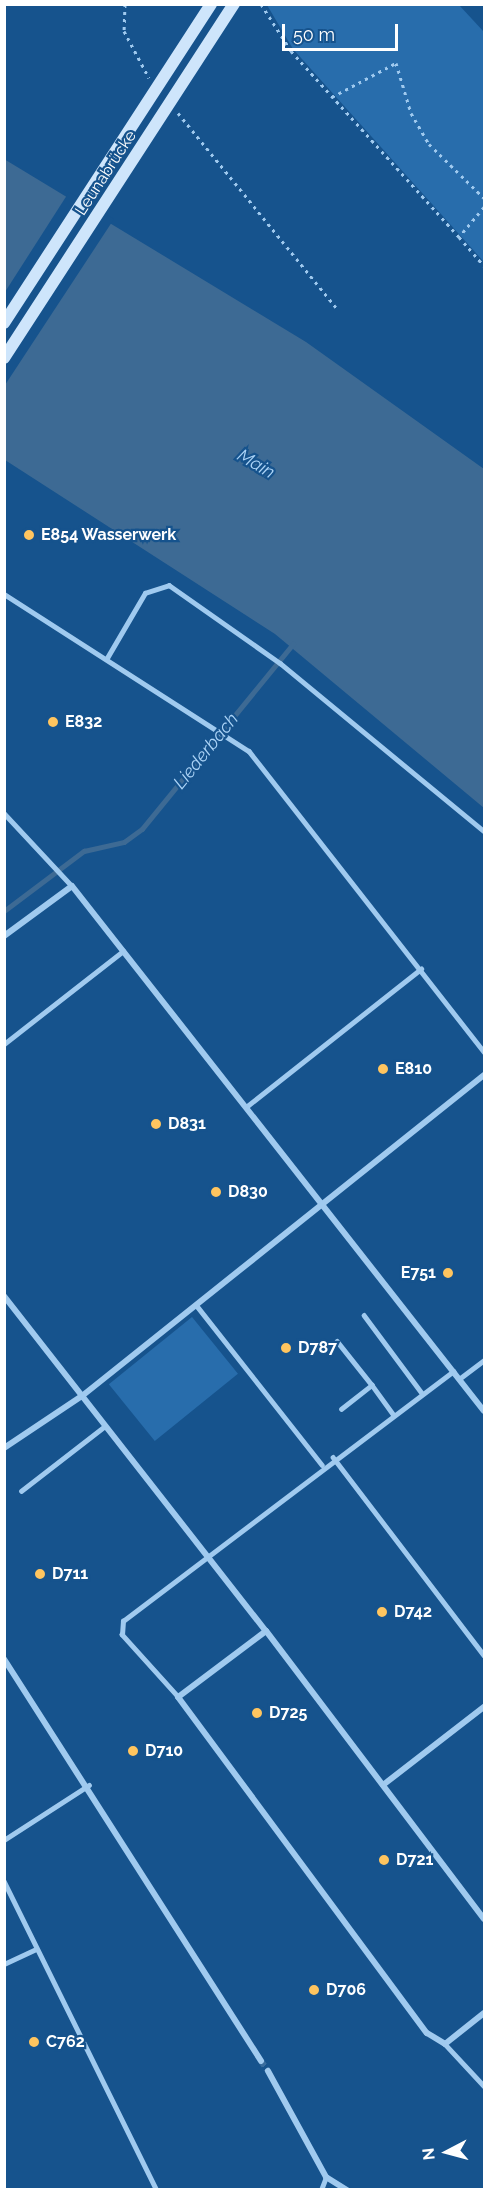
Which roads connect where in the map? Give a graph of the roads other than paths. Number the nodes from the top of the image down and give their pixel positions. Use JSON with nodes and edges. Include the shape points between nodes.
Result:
{"nodes":[{"id":1,"x":211,"y":4,"type":"edge"},
{"id":2,"x":234,"y":4,"type":"edge"},
{"id":3,"x":4,"y":323,"type":"edge"},
{"id":4,"x":4,"y":358,"type":"edge"},
{"id":5,"x":4,"y":594,"type":"edge"},
{"id":6,"x":107,"y":658,"type":"junction"},
{"id":7,"x":4,"y":813,"type":"edge"},
{"id":8,"x":484,"y":831,"type":"edge"},
{"id":9,"x":72,"y":886,"type":"junction"},
{"id":10,"x":4,"y":936,"type":"edge"},
{"id":11,"x":123,"y":951,"type":"junction"},
{"id":12,"x":421,"y":969,"type":"junction"},
{"id":13,"x":4,"y":1044,"type":"edge"},
{"id":14,"x":484,"y":1052,"type":"edge"},
{"id":15,"x":484,"y":1075,"type":"edge"},
{"id":16,"x":246,"y":1107,"type":"junction"},
{"id":17,"x":323,"y":1206,"type":"junction"},
{"id":18,"x":4,"y":1296,"type":"edge"},
{"id":19,"x":197,"y":1306,"type":"junction"},
{"id":20,"x":364,"y":1315,"type":"dead end"},
{"id":21,"x":338,"y":1341,"type":"dead end"},
{"id":22,"x":484,"y":1360,"type":"edge"},
{"id":23,"x":453,"y":1371,"type":"junction"},
{"id":24,"x":459,"y":1380,"type":"junction"},
{"id":25,"x":372,"y":1385,"type":"junction"},
{"id":26,"x":422,"y":1393,"type":"junction"},
{"id":27,"x":82,"y":1396,"type":"junction"},
{"id":28,"x":341,"y":1409,"type":"dead end"},
{"id":29,"x":484,"y":1412,"type":"edge"},
{"id":30,"x":393,"y":1414,"type":"junction"},
{"id":31,"x":105,"y":1426,"type":"junction"},
{"id":32,"x":6,"y":1444,"type":"edge"},
{"id":33,"x":333,"y":1457,"type":"junction"},
{"id":34,"x":322,"y":1465,"type":"junction"},
{"id":35,"x":21,"y":1491,"type":"dead end"},
{"id":36,"x":207,"y":1556,"type":"junction"},
{"id":37,"x":266,"y":1631,"type":"junction"},
{"id":38,"x":484,"y":1655,"type":"edge"},
{"id":39,"x":4,"y":1659,"type":"edge"},
{"id":40,"x":178,"y":1697,"type":"junction"},
{"id":41,"x":484,"y":1707,"type":"edge"},
{"id":42,"x":89,"y":1785,"type":"junction"},
{"id":43,"x":382,"y":1785,"type":"junction"},
{"id":44,"x":4,"y":1840,"type":"edge"},
{"id":45,"x":4,"y":1881,"type":"edge"},
{"id":46,"x":484,"y":1919,"type":"edge"},
{"id":47,"x":36,"y":1949,"type":"junction"},
{"id":48,"x":4,"y":1964,"type":"edge"},
{"id":49,"x":484,"y":2013,"type":"edge"},
{"id":50,"x":445,"y":2044,"type":"junction"},
{"id":51,"x":261,"y":2061,"type":"tunnel mouth"},
{"id":52,"x":268,"y":2071,"type":"tunnel mouth"},
{"id":53,"x":484,"y":2086,"type":"edge"},
{"id":54,"x":326,"y":2177,"type":"junction"},
{"id":55,"x":157,"y":2190,"type":"edge"},
{"id":56,"x":321,"y":2190,"type":"edge"},
{"id":57,"x":346,"y":2190,"type":"edge"}],
"edges":[{"from":1,"to":3,"type":"main road","name":"Leunabrücke","bridge":true},
{"from":2,"to":4,"type":"main road","name":"Leunabrücke","bridge":true},
{"from":5,"to":6,"type":"lane"},
{"from":6,"to":8,"type":"lane","via":[[145,592],[156,585],[169,585],[263,651]]},
{"from":6,"to":12,"type":"lane","via":[[249,751]]},
{"from":7,"to":9,"type":"lane","via":[[49,856]]},
{"from":9,"to":10,"type":"street"},
{"from":9,"to":11,"type":"street"},
{"from":11,"to":13,"type":"lane"},
{"from":11,"to":16,"type":"street"},
{"from":12,"to":14,"type":"lane"},
{"from":12,"to":16,"type":"lane"},
{"from":15,"to":17,"type":"street"},
{"from":16,"to":17,"type":"street"},
{"from":17,"to":19,"type":"street"},
{"from":17,"to":23,"type":"street"},
{"from":18,"to":27,"type":"street"},
{"from":19,"to":27,"type":"street"},
{"from":19,"to":34,"type":"lane"},
{"from":20,"to":26,"type":"lane"},
{"from":21,"to":25,"type":"lane"},
{"from":22,"to":24,"type":"lane"},
{"from":23,"to":24,"type":"street"},
{"from":23,"to":26,"type":"lane"},
{"from":24,"to":29,"type":"street"},
{"from":25,"to":28,"type":"lane"},
{"from":25,"to":30,"type":"lane"},
{"from":26,"to":30,"type":"lane"},
{"from":27,"to":31,"type":"street"},
{"from":27,"to":32,"type":"street"},
{"from":30,"to":33,"type":"lane"},
{"from":31,"to":35,"type":"lane"},
{"from":31,"to":36,"type":"street"},
{"from":33,"to":34,"type":"lane"},
{"from":33,"to":38,"type":"lane"},
{"from":34,"to":36,"type":"lane"},
{"from":36,"to":37,"type":"street"},
{"from":36,"to":40,"type":"lane","via":[[121,1627]]},
{"from":37,"to":40,"type":"street"},
{"from":37,"to":43,"type":"street"},
{"from":39,"to":42,"type":"street"},
{"from":40,"to":50,"type":"street","via":[[370,1959],[427,2033]]},
{"from":41,"to":43,"type":"street"},
{"from":42,"to":44,"type":"lane"},
{"from":42,"to":51,"type":"street"},
{"from":43,"to":46,"type":"street"},
{"from":45,"to":47,"type":"lane"},
{"from":47,"to":48,"type":"lane"},
{"from":47,"to":55,"type":"lane"},
{"from":49,"to":50,"type":"street"},
{"from":50,"to":53,"type":"lane"},
{"from":52,"to":54,"type":"street"},
{"from":54,"to":56,"type":"lane"},
{"from":54,"to":57,"type":"street"}]}
